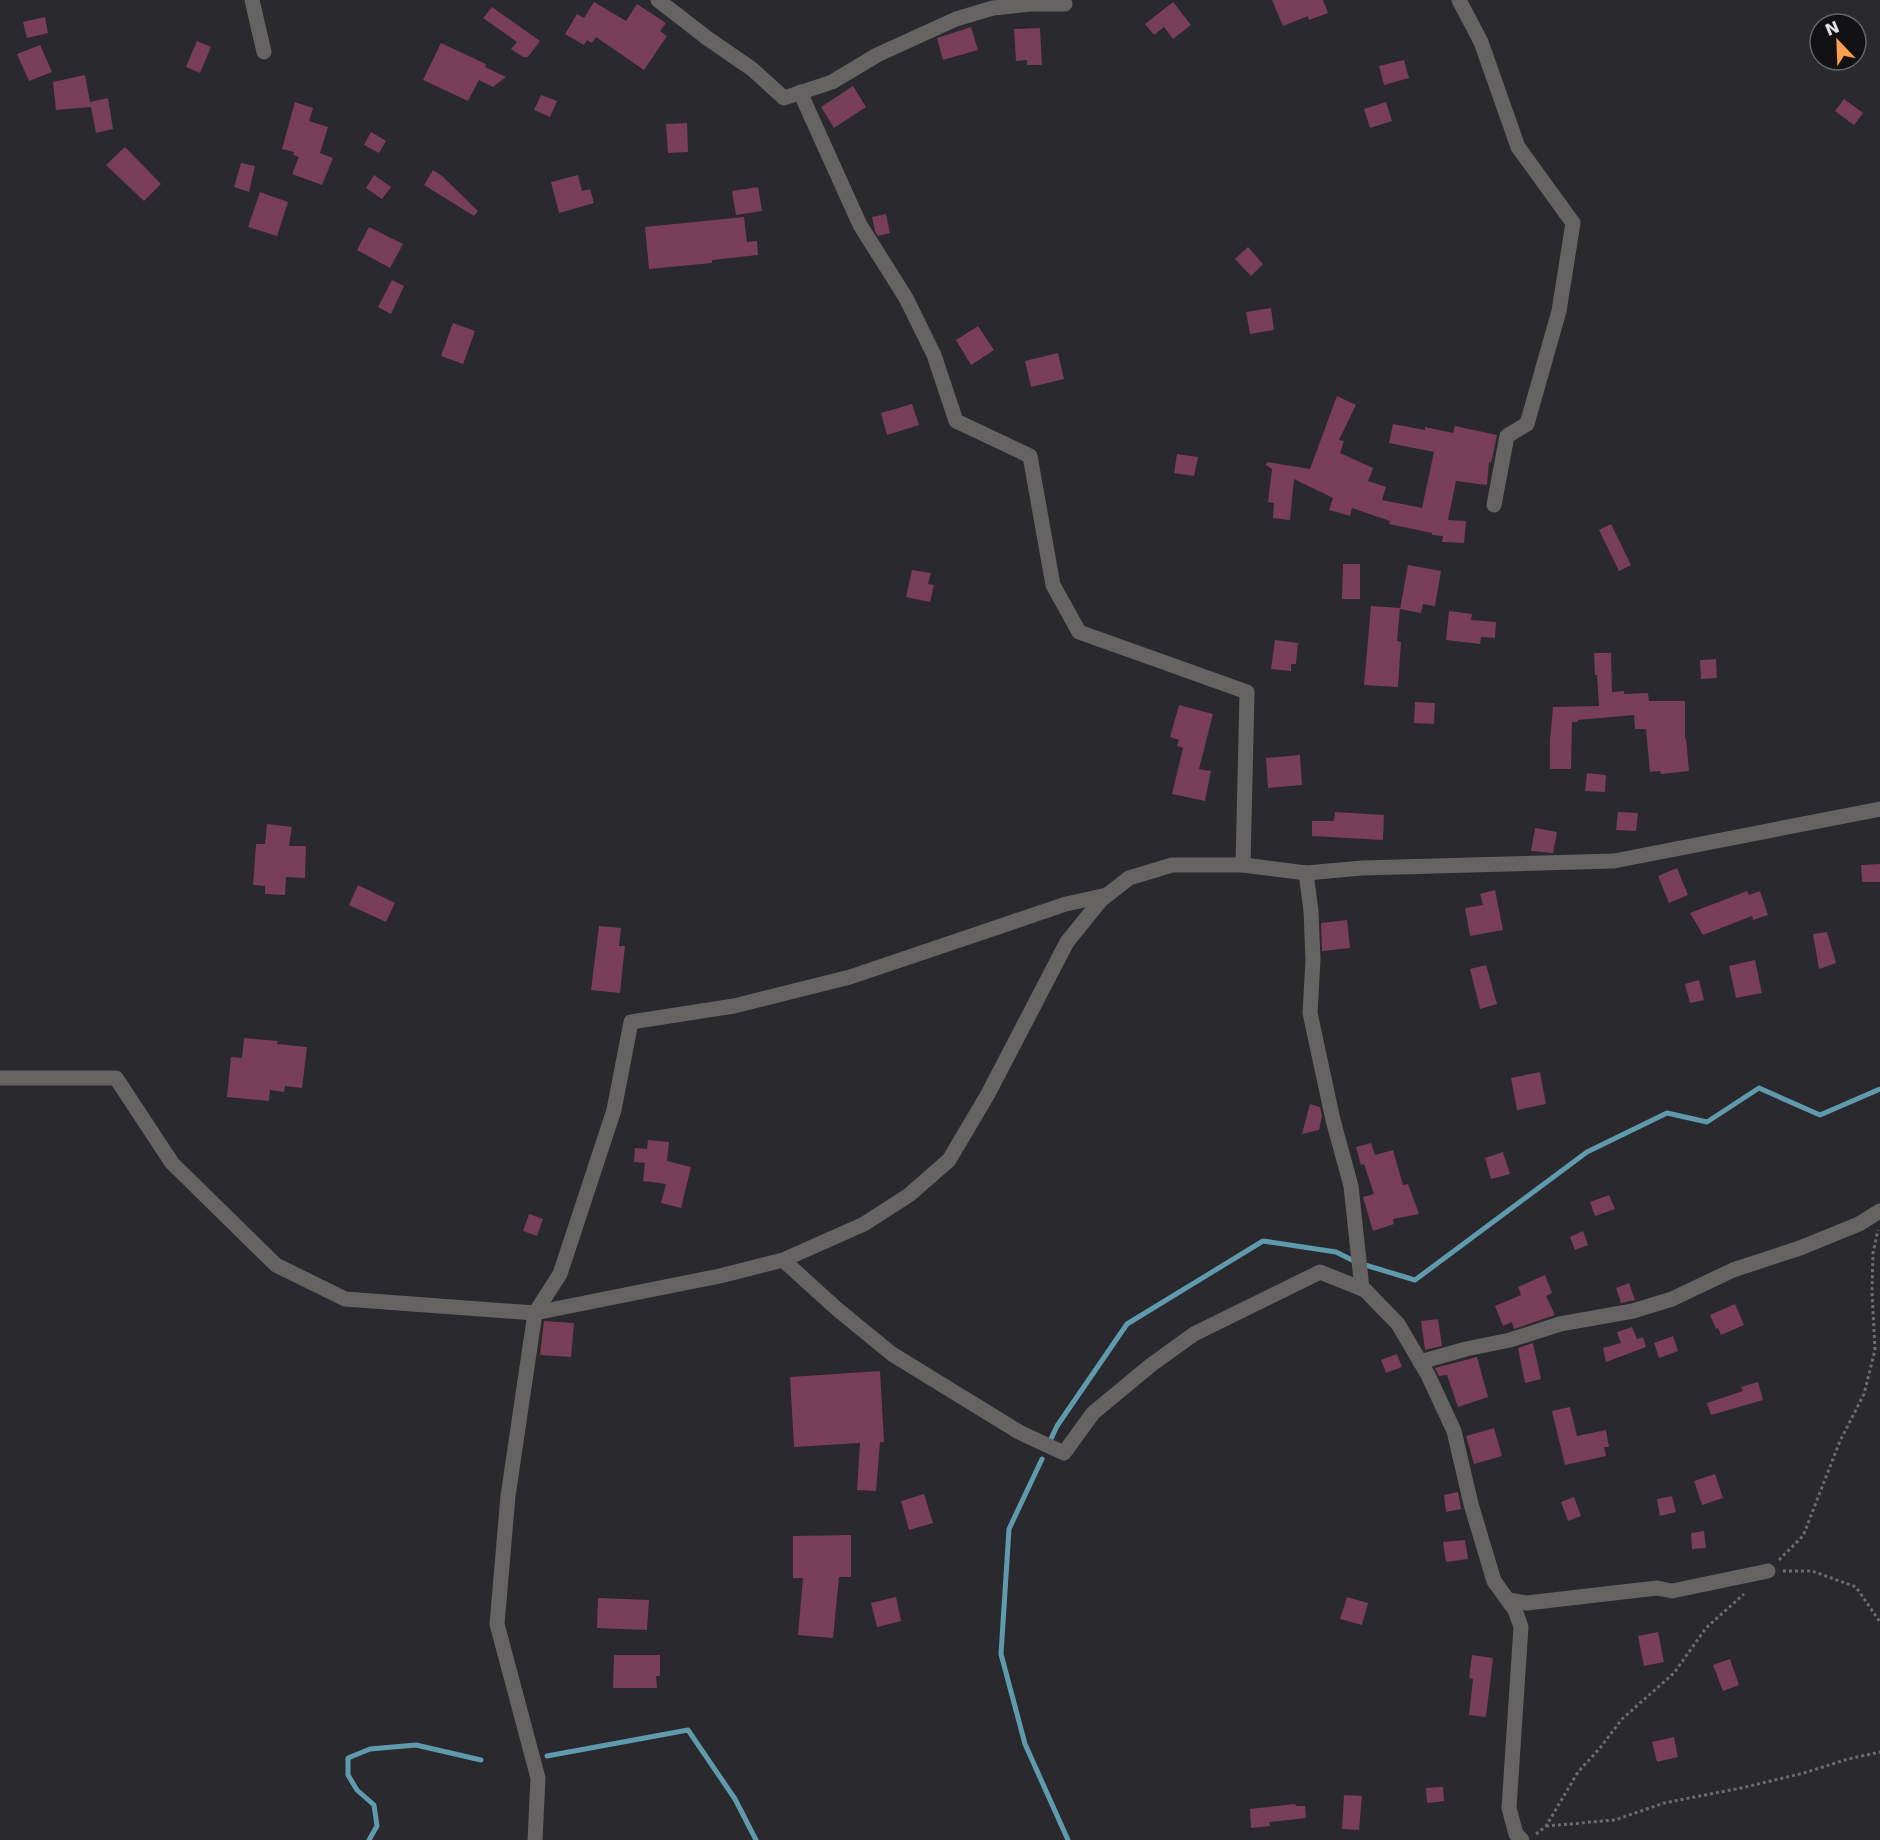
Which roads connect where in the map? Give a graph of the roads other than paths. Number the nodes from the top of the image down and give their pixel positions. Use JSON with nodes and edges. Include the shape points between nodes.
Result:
{"nodes":[{"id":1,"x":252,"y":0,"type":"edge"},
{"id":2,"x":658,"y":0,"type":"edge"},
{"id":3,"x":1460,"y":0,"type":"edge"},
{"id":4,"x":1065,"y":4,"type":"dead end"},
{"id":5,"x":264,"y":52,"type":"dead end"},
{"id":6,"x":800,"y":93,"type":"junction"},
{"id":7,"x":1494,"y":505,"type":"dead end"},
{"id":8,"x":1880,"y":809,"type":"edge"},
{"id":9,"x":1243,"y":865,"type":"junction"},
{"id":10,"x":1306,"y":873,"type":"junction"},
{"id":11,"x":1107,"y":895,"type":"junction"},
{"id":12,"x":0,"y":1078,"type":"edge"},
{"id":13,"x":1879,"y":1219,"type":"edge"},
{"id":14,"x":783,"y":1260,"type":"junction"},
{"id":15,"x":1362,"y":1289,"type":"junction"},
{"id":16,"x":535,"y":1313,"type":"junction"},
{"id":17,"x":1420,"y":1362,"type":"junction"},
{"id":18,"x":1768,"y":1571,"type":"road end"},
{"id":19,"x":1508,"y":1600,"type":"junction"},
{"id":20,"x":535,"y":1840,"type":"edge"},
{"id":21,"x":1522,"y":1840,"type":"edge"}],
"edges":[{"from":1,"to":5,"type":"street"},
{"from":2,"to":6,"type":"street","via":[[752,69],[784,98]]},
{"from":3,"to":7,"type":"street","via":[[1481,42],[1518,147],[1573,223],[1556,323],[1527,424],[1508,436]]},
{"from":4,"to":6,"type":"street","via":[[993,8],[956,19],[877,55],[832,82]]},
{"from":6,"to":9,"type":"street","via":[[860,225],[906,298],[934,355],[956,421],[1030,456],[1053,585],[1079,632],[1247,692]]},
{"from":8,"to":10,"type":"street","via":[[1614,861]]},
{"from":9,"to":10,"type":"street"},
{"from":9,"to":11,"type":"street","via":[[1172,865],[1129,878]]},
{"from":10,"to":15,"type":"street","via":[[1313,960],[1310,1013],[1351,1186]]},
{"from":11,"to":14,"type":"street","via":[[1067,942],[949,1160],[909,1195],[864,1224]]},
{"from":11,"to":16,"type":"street","via":[[1066,904],[850,977],[734,1006],[631,1022],[614,1110],[560,1274]]},
{"from":12,"to":16,"type":"street","via":[[116,1078],[172,1163],[242,1233],[276,1265],[345,1299]]},
{"from":13,"to":17,"type":"street","via":[[1733,1270],[1672,1299]]},
{"from":14,"to":15,"type":"street","via":[[892,1354],[1019,1432],[1065,1453],[1094,1413],[1194,1334],[1320,1272]]},
{"from":14,"to":16,"type":"street"},
{"from":15,"to":17,"type":"street","via":[[1398,1324]]},
{"from":16,"to":20,"type":"street","via":[[508,1496],[497,1624],[538,1778]]},
{"from":17,"to":19,"type":"street","via":[[1454,1431],[1494,1581]]},
{"from":18,"to":19,"type":"street","via":[[1672,1591],[1657,1588],[1527,1603]]},
{"from":19,"to":21,"type":"street","via":[[1521,1628],[1509,1808],[1516,1834]]}]}
